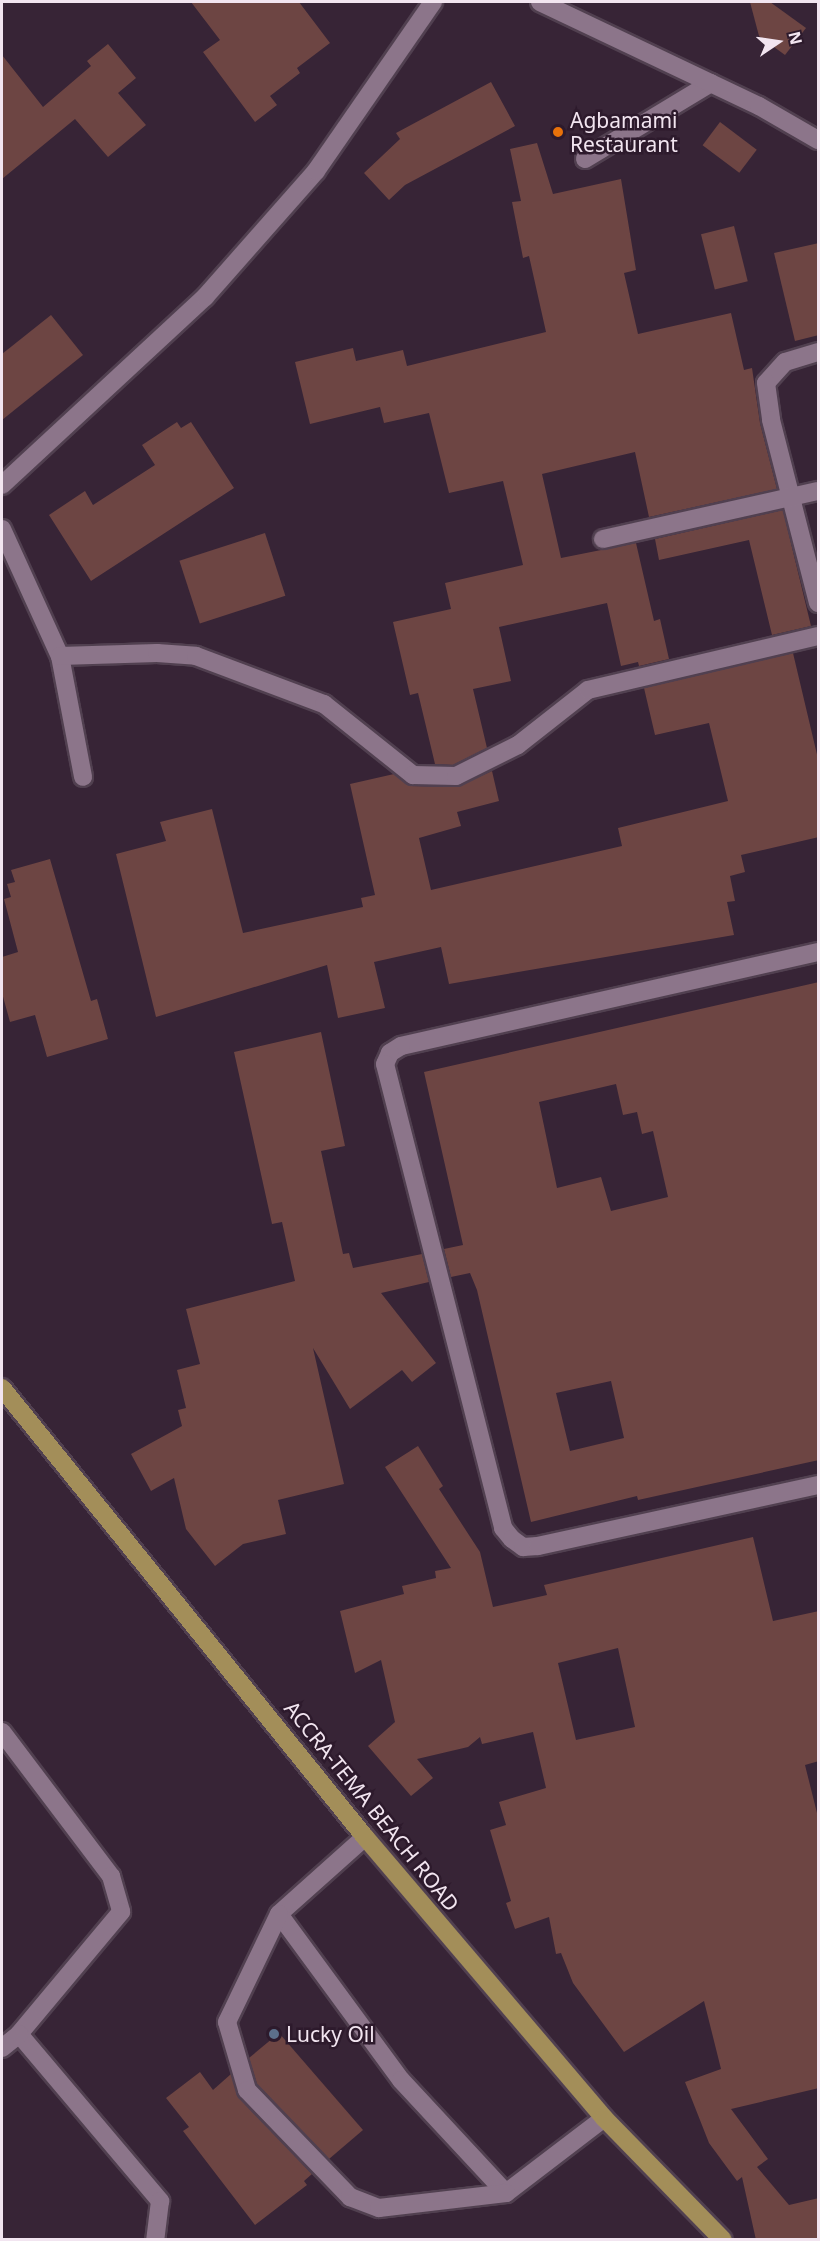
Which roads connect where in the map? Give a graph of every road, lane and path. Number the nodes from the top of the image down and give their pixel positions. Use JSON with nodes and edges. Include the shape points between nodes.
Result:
{"nodes":[{"id":1,"x":433,"y":2,"type":"edge"},
{"id":2,"x":540,"y":2,"type":"edge"},
{"id":3,"x":711,"y":83,"type":"junction"},
{"id":4,"x":819,"y":140,"type":"edge"},
{"id":5,"x":585,"y":159,"type":"dead end"},
{"id":6,"x":819,"y":352,"type":"edge"},
{"id":7,"x":2,"y":485,"type":"edge"},
{"id":8,"x":819,"y":491,"type":"edge"},
{"id":9,"x":791,"y":498,"type":"junction"},
{"id":10,"x":2,"y":529,"type":"edge"},
{"id":11,"x":603,"y":539,"type":"dead end"},
{"id":12,"x":819,"y":603,"type":"edge"},
{"id":13,"x":819,"y":636,"type":"edge"},
{"id":14,"x":60,"y":656,"type":"junction"},
{"id":15,"x":83,"y":777,"type":"dead end"},
{"id":16,"x":819,"y":952,"type":"edge"},
{"id":17,"x":2,"y":1388,"type":"edge"},
{"id":18,"x":819,"y":1485,"type":"edge"},
{"id":19,"x":3,"y":1739,"type":"edge"},
{"id":20,"x":365,"y":1837,"type":"junction"},
{"id":21,"x":279,"y":1914,"type":"junction"},
{"id":22,"x":19,"y":2034,"type":"junction"},
{"id":23,"x":2,"y":2048,"type":"edge"},
{"id":24,"x":604,"y":2118,"type":"junction"},
{"id":25,"x":506,"y":2193,"type":"junction"},
{"id":26,"x":155,"y":2240,"type":"edge"},
{"id":27,"x":723,"y":2240,"type":"edge"}],
"edges":[{"from":1,"to":7,"type":"street","via":[[316,171],[205,297]]},
{"from":2,"to":3,"type":"street"},
{"from":3,"to":4,"type":"street"},
{"from":3,"to":5,"type":"street"},
{"from":6,"to":9,"type":"street","via":[[785,362],[766,383]]},
{"from":8,"to":9,"type":"street"},
{"from":9,"to":11,"type":"street"},
{"from":9,"to":12,"type":"street"},
{"from":10,"to":14,"type":"street"},
{"from":13,"to":14,"type":"street","via":[[588,690],[518,745],[456,776],[413,775],[324,704],[196,656]]},
{"from":14,"to":15,"type":"street"},
{"from":16,"to":18,"type":"street","via":[[401,1046],[390,1053],[385,1064],[503,1528],[512,1539],[523,1547],[538,1546]]},
{"from":17,"to":20,"type":"main road","name":"ACCRA-TEMA BEACH ROAD"},
{"from":19,"to":22,"type":"street","via":[[111,1876],[121,1912]]},
{"from":20,"to":21,"type":"street"},
{"from":20,"to":24,"type":"main road","name":"ACCRA-TEMA BEACH ROAD"},
{"from":21,"to":25,"type":"street","via":[[401,2080]]},
{"from":21,"to":25,"type":"street","via":[[227,2022],[247,2090],[350,2197],[379,2208]]},
{"from":22,"to":23,"type":"street"},
{"from":22,"to":26,"type":"street","via":[[160,2201]]},
{"from":24,"to":25,"type":"street"},
{"from":24,"to":27,"type":"main road","name":"ACCRA-TEMA BEACH ROAD"}]}
